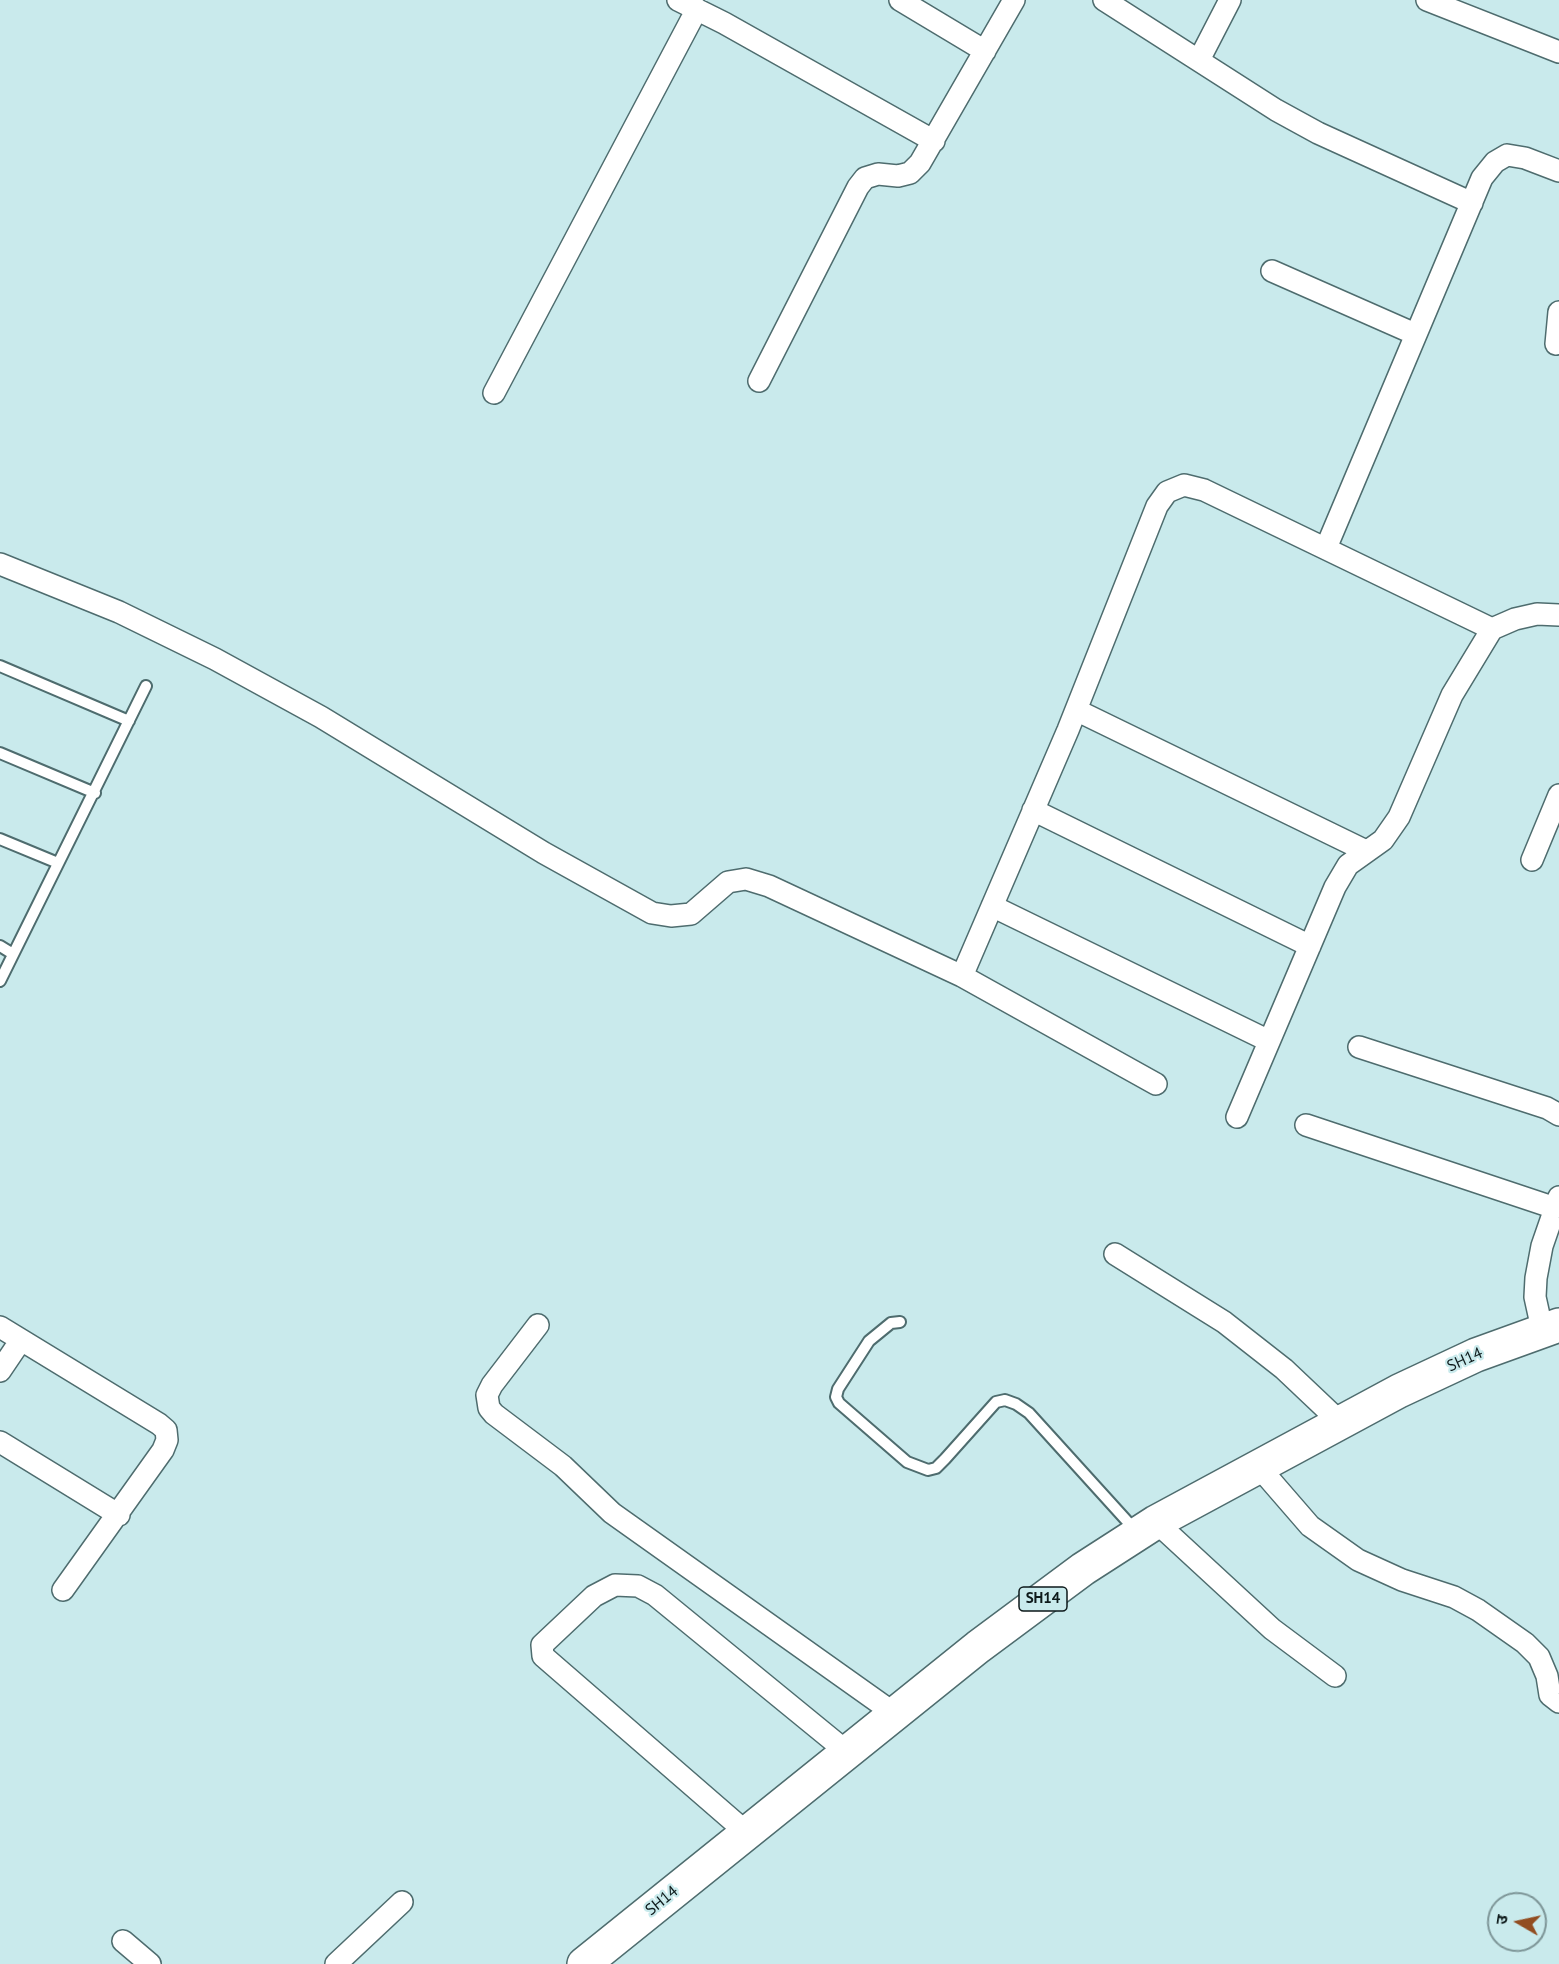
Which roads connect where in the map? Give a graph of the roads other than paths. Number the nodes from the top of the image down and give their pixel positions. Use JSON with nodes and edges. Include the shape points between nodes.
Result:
{"nodes":[{"id":1,"x":678,"y":0,"type":"edge"},
{"id":2,"x":900,"y":0,"type":"edge"},
{"id":3,"x":1014,"y":0,"type":"edge"},
{"id":4,"x":1104,"y":0,"type":"edge"},
{"id":5,"x":1230,"y":0,"type":"edge"},
{"id":6,"x":1427,"y":0,"type":"edge"},
{"id":7,"x":697,"y":9,"type":"junction"},
{"id":8,"x":985,"y":51,"type":"junction"},
{"id":9,"x":1559,"y":52,"type":"edge"},
{"id":10,"x":1199,"y":60,"type":"junction"},
{"id":11,"x":934,"y":141,"type":"junction"},
{"id":12,"x":1559,"y":171,"type":"edge"},
{"id":13,"x":1472,"y":203,"type":"junction"},
{"id":14,"x":1272,"y":271,"type":"dead end"},
{"id":15,"x":1559,"y":312,"type":"edge"},
{"id":16,"x":1415,"y":334,"type":"junction"},
{"id":17,"x":1556,"y":345,"type":"dead end"},
{"id":18,"x":759,"y":381,"type":"dead end"},
{"id":19,"x":494,"y":393,"type":"dead end"},
{"id":20,"x":1326,"y":548,"type":"junction"},
{"id":21,"x":0,"y":564,"type":"edge"},
{"id":22,"x":1559,"y":615,"type":"edge"},
{"id":23,"x":1492,"y":629,"type":"junction"},
{"id":24,"x":0,"y":666,"type":"edge"},
{"id":25,"x":146,"y":686,"type":"dead end"},
{"id":26,"x":1076,"y":710,"type":"junction"},
{"id":27,"x":129,"y":721,"type":"junction"},
{"id":28,"x":0,"y":753,"type":"edge"},
{"id":29,"x":95,"y":793,"type":"junction"},
{"id":30,"x":1559,"y":795,"type":"edge"},
{"id":31,"x":1033,"y":810,"type":"junction"},
{"id":32,"x":0,"y":839,"type":"edge"},
{"id":33,"x":1366,"y":851,"type":"junction"},
{"id":34,"x":1532,"y":860,"type":"dead end"},
{"id":35,"x":58,"y":863,"type":"junction"},
{"id":36,"x":992,"y":906,"type":"junction"},
{"id":37,"x":0,"y":946,"type":"edge"},
{"id":38,"x":1310,"y":946,"type":"junction"},
{"id":39,"x":13,"y":954,"type":"junction"},
{"id":40,"x":962,"y":976,"type":"junction"},
{"id":41,"x":0,"y":981,"type":"edge"},
{"id":42,"x":1269,"y":1041,"type":"junction"},
{"id":43,"x":1359,"y":1047,"type":"dead end"},
{"id":44,"x":1156,"y":1084,"type":"dead end"},
{"id":45,"x":1559,"y":1115,"type":"edge"},
{"id":46,"x":1237,"y":1117,"type":"dead end"},
{"id":47,"x":1306,"y":1125,"type":"dead end"},
{"id":48,"x":1557,"y":1202,"type":"edge"},
{"id":49,"x":1115,"y":1254,"type":"dead end"},
{"id":50,"x":900,"y":1322,"type":"dead end"},
{"id":51,"x":538,"y":1325,"type":"dead end"},
{"id":52,"x":0,"y":1327,"type":"edge"},
{"id":53,"x":1550,"y":1327,"type":"edge"},
{"id":54,"x":21,"y":1340,"type":"junction"},
{"id":55,"x":0,"y":1371,"type":"edge"},
{"id":56,"x":1340,"y":1422,"type":"junction"},
{"id":57,"x":0,"y":1442,"type":"edge"},
{"id":58,"x":1258,"y":1466,"type":"junction"},
{"id":59,"x":119,"y":1515,"type":"junction"},
{"id":60,"x":1147,"y":1528,"type":"junction"},
{"id":61,"x":63,"y":1590,"type":"dead end"},
{"id":62,"x":1335,"y":1676,"type":"dead end"},
{"id":63,"x":1559,"y":1702,"type":"edge"},
{"id":64,"x":895,"y":1714,"type":"junction"},
{"id":65,"x":847,"y":1752,"type":"junction"},
{"id":66,"x":747,"y":1833,"type":"junction"},
{"id":67,"x":402,"y":1902,"type":"dead end"},
{"id":68,"x":123,"y":1941,"type":"dead end"},
{"id":69,"x":150,"y":1964,"type":"edge"},
{"id":70,"x":336,"y":1964,"type":"edge"},
{"id":71,"x":584,"y":1964,"type":"edge"}],
"edges":[{"from":1,"to":7,"type":"street"},
{"from":2,"to":8,"type":"street"},
{"from":3,"to":8,"type":"street"},
{"from":4,"to":10,"type":"street"},
{"from":5,"to":10,"type":"street"},
{"from":6,"to":9,"type":"street"},
{"from":7,"to":11,"type":"street"},
{"from":7,"to":19,"type":"street"},
{"from":8,"to":11,"type":"street"},
{"from":10,"to":13,"type":"street","via":[[1318,133]]},
{"from":11,"to":18,"type":"street","via":[[910,173],[865,178]]},
{"from":12,"to":13,"type":"street","via":[[1507,155],[1482,178]]},
{"from":13,"to":16,"type":"street"},
{"from":14,"to":16,"type":"street"},
{"from":15,"to":17,"type":"street"},
{"from":16,"to":20,"type":"street"},
{"from":20,"to":23,"type":"street"},
{"from":20,"to":26,"type":"street","via":[[1204,490],[1184,485],[1167,492],[1157,506]]},
{"from":21,"to":40,"type":"street","via":[[119,612],[215,659],[321,717],[544,853],[652,913],[692,914],[728,882],[746,879],[769,886]]},
{"from":22,"to":23,"type":"street","via":[[1526,616]]},
{"from":23,"to":33,"type":"street","via":[[1452,695],[1399,818],[1383,840]]},
{"from":24,"to":27,"type":"lane"},
{"from":25,"to":27,"type":"lane"},
{"from":26,"to":31,"type":"street"},
{"from":26,"to":33,"type":"street"},
{"from":27,"to":29,"type":"lane"},
{"from":28,"to":29,"type":"lane"},
{"from":29,"to":35,"type":"lane"},
{"from":30,"to":34,"type":"street"},
{"from":31,"to":36,"type":"street"},
{"from":31,"to":38,"type":"street"},
{"from":32,"to":35,"type":"lane"},
{"from":33,"to":38,"type":"street","via":[[1348,865],[1335,887]]},
{"from":35,"to":39,"type":"lane"},
{"from":36,"to":40,"type":"street"},
{"from":36,"to":42,"type":"street"},
{"from":37,"to":39,"type":"lane"},
{"from":38,"to":42,"type":"street"},
{"from":39,"to":41,"type":"lane"},
{"from":40,"to":44,"type":"street"},
{"from":42,"to":46,"type":"street"},
{"from":43,"to":45,"type":"street"},
{"from":47,"to":48,"type":"street"},
{"from":48,"to":53,"type":"street","via":[[1536,1278],[1535,1297]]},
{"from":49,"to":56,"type":"street","via":[[1224,1322]]},
{"from":50,"to":60,"type":"lane","via":[[891,1323],[869,1341],[836,1397],[907,1462],[928,1470],[936,1468],[996,1402],[1005,1400],[1029,1413]]},
{"from":51,"to":64,"type":"street","via":[[492,1385],[489,1408],[563,1466],[612,1513]]},
{"from":52,"to":54,"type":"street"},
{"from":53,"to":56,"type":"main road","name":"SH14","number":"SH14","via":[[1476,1355]]},
{"from":54,"to":55,"type":"street"},
{"from":54,"to":59,"type":"street","via":[[166,1431],[163,1450]]},
{"from":56,"to":58,"type":"main road","name":"SH14","number":"SH14"},
{"from":57,"to":59,"type":"street"},
{"from":58,"to":60,"type":"main road","name":"SH14","number":"SH14"},
{"from":58,"to":63,"type":"street","via":[[1310,1526],[1358,1560],[1454,1597],[1525,1643],[1539,1657],[1550,1695]]},
{"from":59,"to":61,"type":"street"},
{"from":60,"to":62,"type":"street"},
{"from":60,"to":64,"type":"main road","name":"SH14","number":"SH14","via":[[1083,1569]]},
{"from":64,"to":65,"type":"main road","name":"SH14","number":"SH14"},
{"from":65,"to":66,"type":"main road","name":"SH14","number":"SH14"},
{"from":65,"to":66,"type":"street","via":[[655,1595],[638,1586],[615,1585],[594,1596],[542,1645],[543,1656]]},
{"from":66,"to":71,"type":"main road","name":"SH14","number":"SH14"},
{"from":67,"to":70,"type":"street"},
{"from":68,"to":69,"type":"street"}]}
